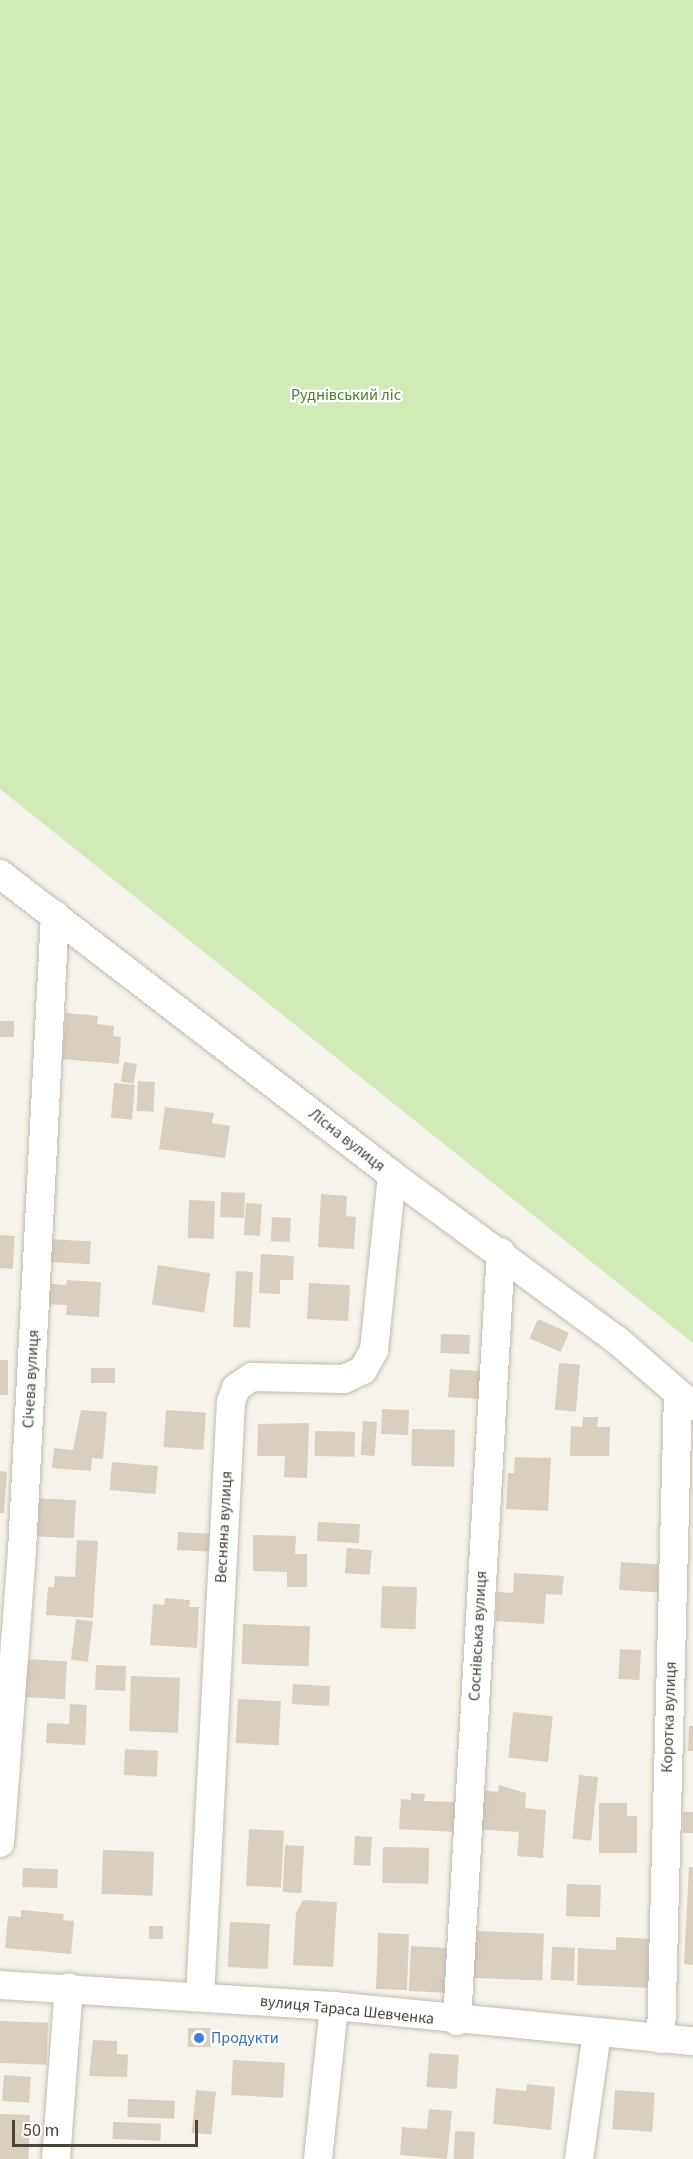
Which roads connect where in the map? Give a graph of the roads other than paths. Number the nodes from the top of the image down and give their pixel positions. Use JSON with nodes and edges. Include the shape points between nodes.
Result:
{"nodes":[{"id":1,"x":0,"y":874,"type":"edge"},
{"id":2,"x":55,"y":915,"type":"junction"},
{"id":3,"x":392,"y":1175,"type":"junction"},
{"id":4,"x":501,"y":1252,"type":"junction"},
{"id":5,"x":686,"y":1400,"type":"edge"},
{"id":6,"x":0,"y":1843,"type":"edge"},
{"id":7,"x":0,"y":1985,"type":"edge"},
{"id":8,"x":69,"y":1987,"type":"junction"},
{"id":9,"x":200,"y":1997,"type":"junction"},
{"id":10,"x":334,"y":2006,"type":"junction"},
{"id":11,"x":457,"y":2021,"type":"junction"},
{"id":12,"x":597,"y":2033,"type":"junction"},
{"id":13,"x":661,"y":2039,"type":"junction"},
{"id":14,"x":693,"y":2041,"type":"edge"},
{"id":15,"x":56,"y":2159,"type":"edge"},
{"id":16,"x":318,"y":2159,"type":"edge"},
{"id":17,"x":579,"y":2159,"type":"edge"}],
"edges":[{"from":1,"to":2,"type":"street","name":"Лісна вулиця"},
{"from":2,"to":3,"type":"street","name":"Лісна вулиця"},
{"from":2,"to":6,"type":"street","name":"Січева вулиця","via":[[22,1551]]},
{"from":3,"to":4,"type":"street","name":"Лісна вулиця"},
{"from":3,"to":9,"type":"street","name":"Весняна вулиця","via":[[374,1350],[363,1370],[344,1379],[252,1377],[236,1388],[231,1402]]},
{"from":4,"to":5,"type":"street","name":"Лісна вулиця","via":[[618,1340]]},
{"from":4,"to":11,"type":"street","name":"Соснівська вулиця"},
{"from":5,"to":13,"type":"street","name":"Коротка вулиця"},
{"from":7,"to":8,"type":"street","name":"вулиця Тараса Шевченка"},
{"from":8,"to":9,"type":"street","name":"вулиця Тараса Шевченка"},
{"from":8,"to":15,"type":"street"},
{"from":9,"to":10,"type":"street","name":"вулиця Тараса Шевченка"},
{"from":10,"to":11,"type":"street","name":"вулиця Тараса Шевченка"},
{"from":10,"to":16,"type":"street"},
{"from":11,"to":12,"type":"street","name":"вулиця Тараса Шевченка"},
{"from":12,"to":13,"type":"street","name":"вулиця Тараса Шевченка"},
{"from":12,"to":17,"type":"street"},
{"from":13,"to":14,"type":"street","name":"вулиця Тараса Шевченка"}]}
